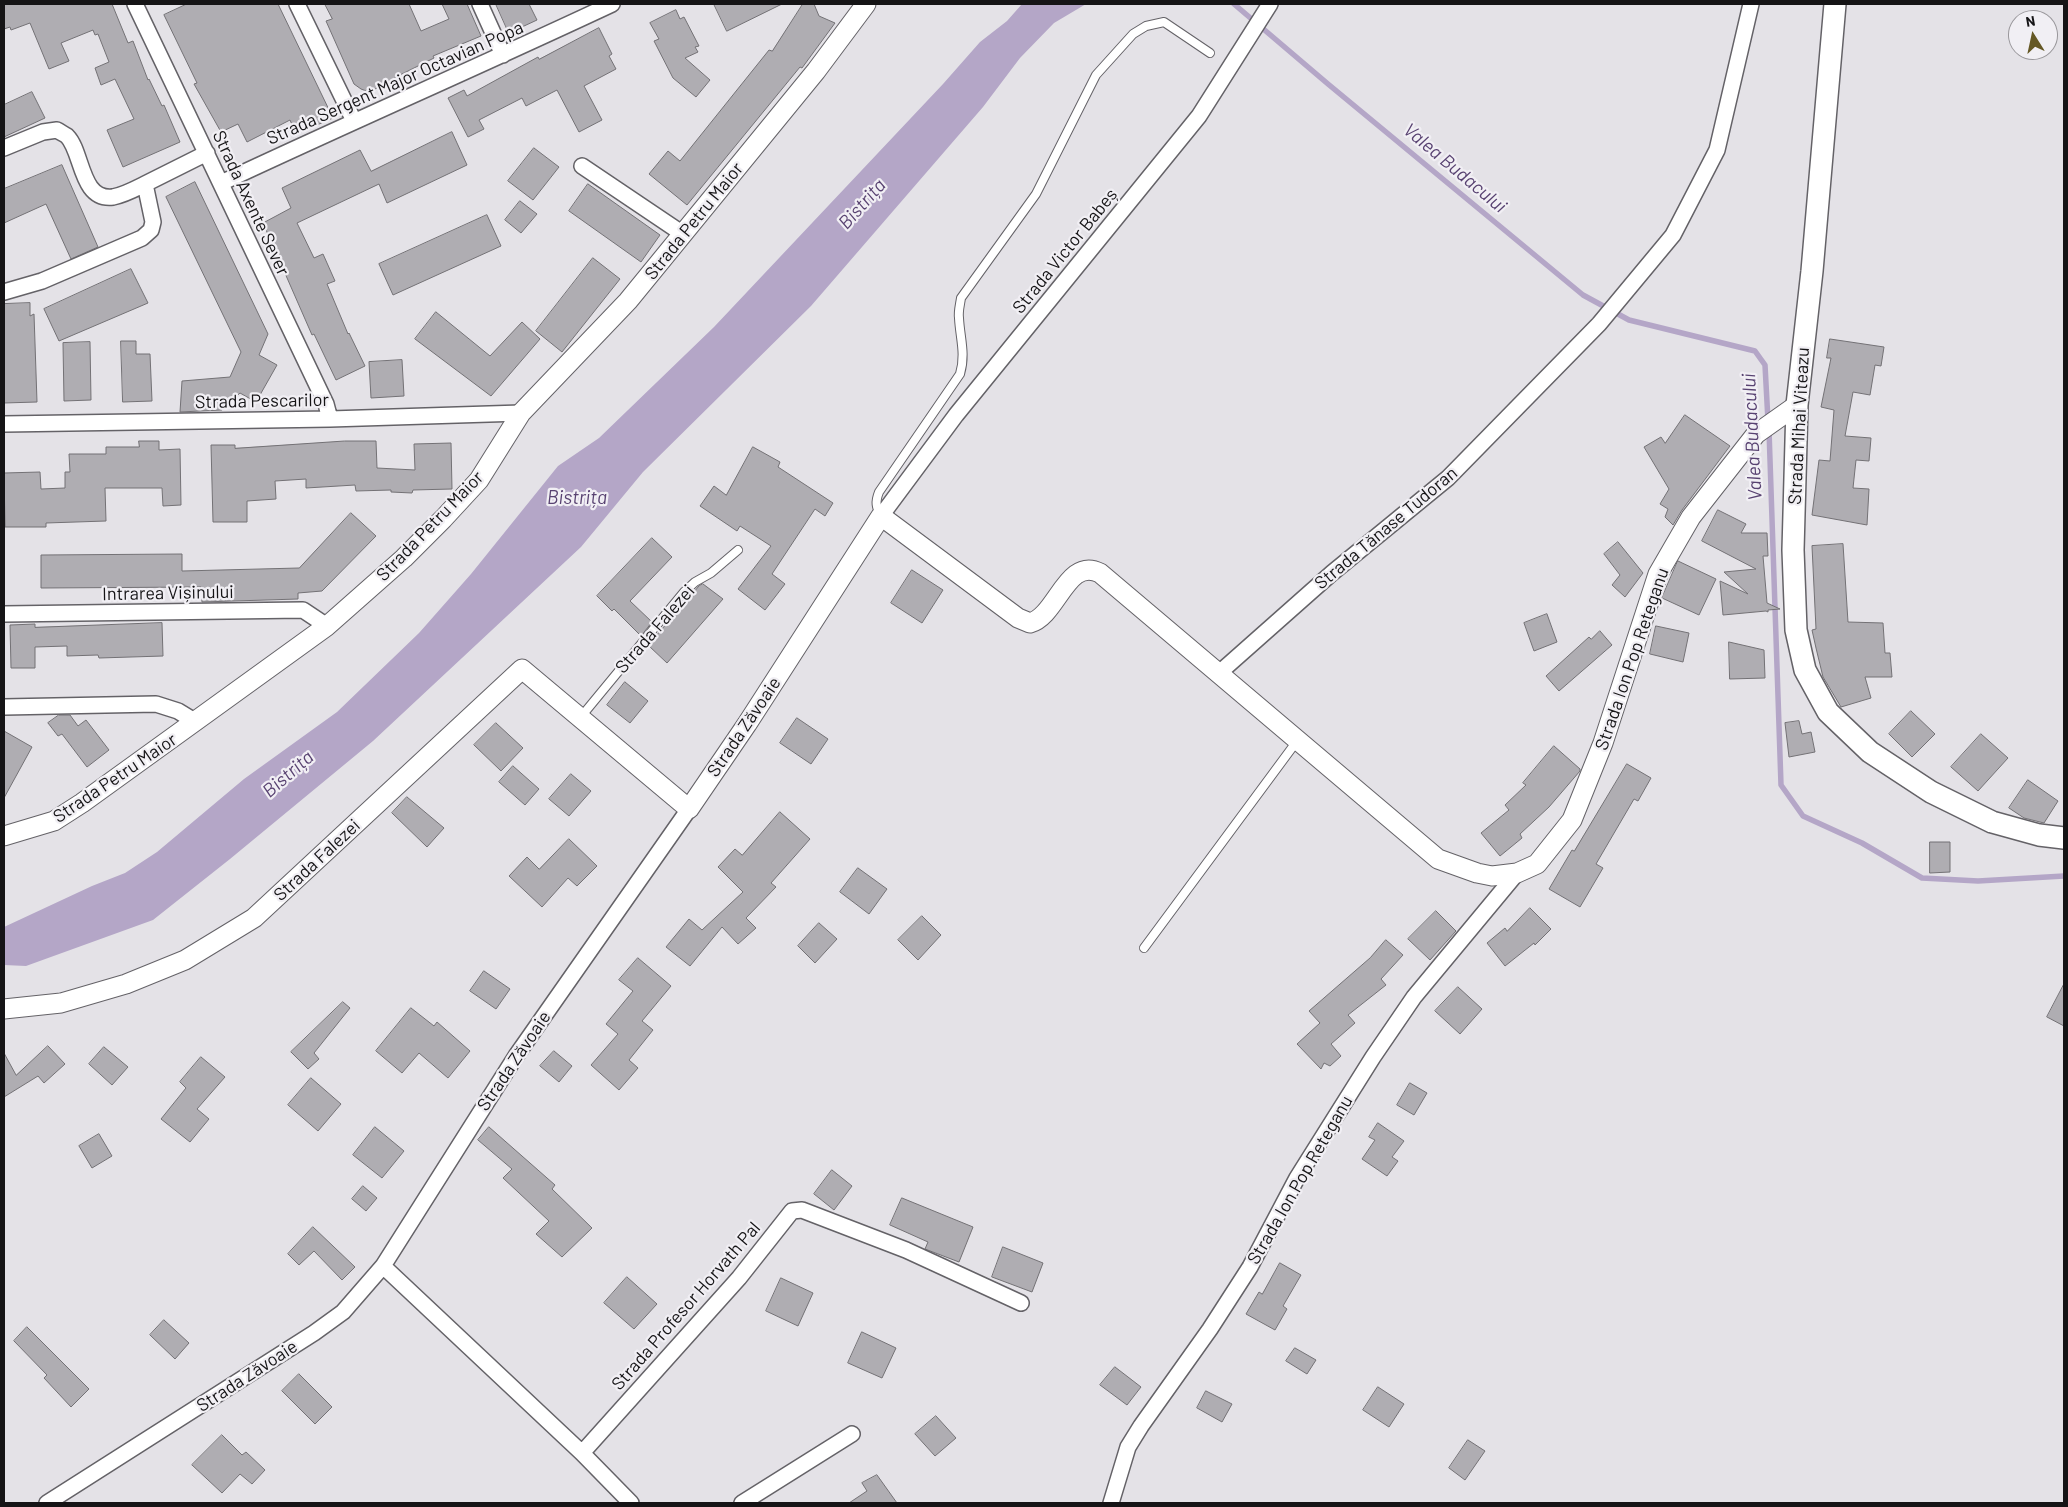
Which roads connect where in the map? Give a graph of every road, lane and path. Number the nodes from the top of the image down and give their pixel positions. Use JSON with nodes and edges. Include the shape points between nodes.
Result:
{"nodes":[{"id":1,"x":135,"y":4,"type":"edge"},
{"id":2,"x":297,"y":4,"type":"edge"},
{"id":3,"x":480,"y":4,"type":"edge"},
{"id":4,"x":612,"y":4,"type":"edge"},
{"id":5,"x":866,"y":4,"type":"edge"},
{"id":6,"x":1751,"y":4,"type":"edge"},
{"id":7,"x":1835,"y":4,"type":"edge"},
{"id":8,"x":1267,"y":9,"type":"edge"},
{"id":9,"x":1210,"y":53,"type":"dead end"},
{"id":10,"x":503,"y":55,"type":"junction"},
{"id":11,"x":354,"y":121,"type":"junction"},
{"id":12,"x":4,"y":148,"type":"edge"},
{"id":13,"x":207,"y":154,"type":"junction"},
{"id":14,"x":582,"y":166,"type":"dead end"},
{"id":15,"x":221,"y":183,"type":"junction"},
{"id":16,"x":145,"y":184,"type":"junction"},
{"id":17,"x":683,"y":234,"type":"junction"},
{"id":18,"x":4,"y":292,"type":"edge"},
{"id":19,"x":1789,"y":411,"type":"junction"},
{"id":20,"x":521,"y":413,"type":"junction"},
{"id":21,"x":330,"y":419,"type":"junction"},
{"id":22,"x":4,"y":424,"type":"edge"},
{"id":23,"x":882,"y":516,"type":"junction"},
{"id":24,"x":738,"y":550,"type":"dead end"},
{"id":25,"x":4,"y":614,"type":"edge"},
{"id":26,"x":327,"y":626,"type":"junction"},
{"id":27,"x":1218,"y":674,"type":"junction"},
{"id":28,"x":4,"y":707,"type":"edge"},
{"id":29,"x":580,"y":718,"type":"junction"},
{"id":30,"x":196,"y":722,"type":"junction"},
{"id":31,"x":1297,"y":741,"type":"junction"},
{"id":32,"x":689,"y":809,"type":"junction"},
{"id":33,"x":4,"y":836,"type":"edge"},
{"id":34,"x":2064,"y":838,"type":"edge"},
{"id":35,"x":1517,"y":873,"type":"junction"},
{"id":36,"x":1144,"y":948,"type":"dead end"},
{"id":37,"x":4,"y":1009,"type":"edge"},
{"id":38,"x":383,"y":1266,"type":"junction"},
{"id":39,"x":1021,"y":1303,"type":"dead end"},
{"id":40,"x":852,"y":1434,"type":"dead end"},
{"id":41,"x":582,"y":1453,"type":"junction"},
{"id":42,"x":47,"y":1503,"type":"edge"},
{"id":43,"x":632,"y":1503,"type":"edge"},
{"id":44,"x":742,"y":1503,"type":"edge"},
{"id":45,"x":1111,"y":1503,"type":"edge"}],
"edges":[{"from":1,"to":13,"type":"street","name":"Strada Axente Sever"},
{"from":2,"to":11,"type":"street"},
{"from":3,"to":10,"type":"street"},
{"from":4,"to":10,"type":"street","name":"Strada Sergent Major Octavian Popa"},
{"from":5,"to":17,"type":"street","name":"Strada Petru Maior","via":[[816,71]]},
{"from":6,"to":27,"type":"street","name":"Strada Tănase Tudoran","via":[[1717,150],[1673,235],[1600,324],[1448,478],[1332,573]]},
{"from":7,"to":19,"type":"main road","name":"Strada Mihai Viteazu","via":[[1812,271]]},
{"from":8,"to":23,"type":"street","name":"Strada Victor Babeș","via":[[1199,116],[956,415]]},
{"from":9,"to":23,"type":"lane","via":[[1164,22],[1146,26],[1133,34],[1096,75],[1036,194],[961,298],[959,316],[963,363],[960,374],[879,492],[876,507]]},
{"from":10,"to":11,"type":"street","name":"Strada Sergent Major Octavian Popa"},
{"from":11,"to":15,"type":"street","name":"Strada Sergent Major Octavian Popa"},
{"from":12,"to":16,"type":"street","via":[[43,132],[57,130],[67,136],[74,148],[92,190],[105,197],[113,197]]},
{"from":13,"to":15,"type":"street","name":"Strada Axente Sever"},
{"from":13,"to":16,"type":"street"},
{"from":14,"to":17,"type":"street"},
{"from":15,"to":21,"type":"street","name":"Strada Axente Sever","via":[[326,404]]},
{"from":16,"to":18,"type":"street","via":[[153,222],[151,230],[142,238],[42,281]]},
{"from":17,"to":20,"type":"street","name":"Strada Petru Maior","via":[[628,301]]},
{"from":19,"to":34,"type":"main road","name":"Strada Mihai Viteazu","via":[[1796,630],[1805,670],[1828,712],[1870,752],[1931,792],[1992,822]]},
{"from":19,"to":35,"type":"street","name":"Strada Ion Pop Reteganu","via":[[1756,434],[1691,517],[1658,574],[1603,742],[1572,820],[1537,864]]},
{"from":20,"to":21,"type":"street","name":"Strada Pescarilor"},
{"from":20,"to":26,"type":"street","name":"Strada Petru Maior","via":[[479,480],[404,558]]},
{"from":21,"to":22,"type":"street","name":"Strada Pescarilor"},
{"from":23,"to":27,"type":"street","via":[[1030,624],[1041,617],[1077,572],[1094,570]]},
{"from":23,"to":32,"type":"street","name":"Strada Zăvoaie"},
{"from":24,"to":29,"type":"lane","name":"Strada Falezei","via":[[684,592]]},
{"from":25,"to":26,"type":"street","name":"Intrarea Vișinului","via":[[303,610]]},
{"from":26,"to":30,"type":"street","name":"Strada Petru Maior"},
{"from":27,"to":31,"type":"street","name":"Strada Ion Pop Reteganu"},
{"from":28,"to":30,"type":"street","via":[[156,704],[178,711]]},
{"from":29,"to":32,"type":"street","name":"Strada Falezei"},
{"from":29,"to":37,"type":"street","name":"Strada Falezei","via":[[522,669],[254,918],[185,960],[126,984],[61,1003]]},
{"from":30,"to":33,"type":"street","name":"Strada Petru Maior","via":[[54,821]]},
{"from":31,"to":35,"type":"street","name":"Strada Ion Pop Reteganu","via":[[1438,859],[1492,876]]},
{"from":31,"to":36,"type":"lane"},
{"from":32,"to":38,"type":"street","name":"Strada Zăvoaie","via":[[516,1056]]},
{"from":35,"to":45,"type":"street","name":"Strada Ion Pop Reteganu","via":[[1414,997],[1373,1057],[1297,1178],[1250,1267],[1140,1426],[1128,1447]]},
{"from":38,"to":41,"type":"street"},
{"from":38,"to":42,"type":"street","name":"Strada Zăvoaie","via":[[336,1318]]},
{"from":39,"to":41,"type":"street","name":"Strada Profesor Horvath Pal","via":[[906,1250],[802,1210],[792,1211],[739,1278]]},
{"from":40,"to":44,"type":"street"},
{"from":41,"to":43,"type":"street"}]}
